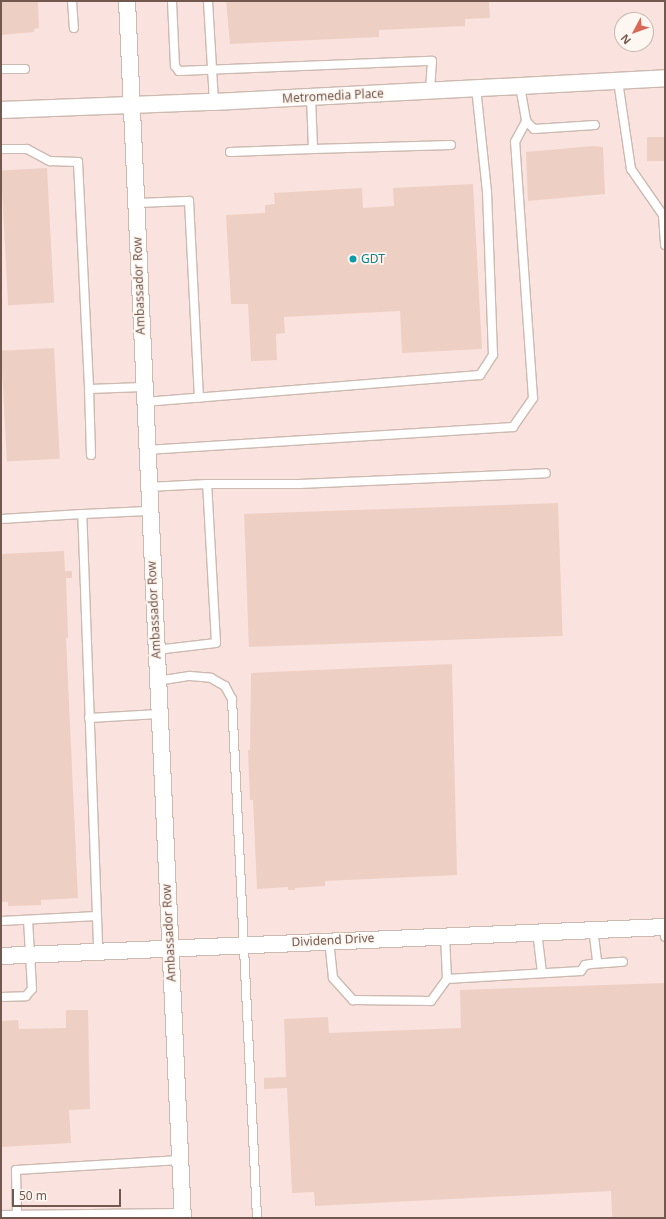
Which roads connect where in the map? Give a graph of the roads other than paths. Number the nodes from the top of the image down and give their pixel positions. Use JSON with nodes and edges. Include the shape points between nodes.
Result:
{"nodes":[{"id":1,"x":72,"y":1,"type":"edge"},
{"id":2,"x":127,"y":1,"type":"edge"},
{"id":3,"x":172,"y":1,"type":"edge"},
{"id":4,"x":208,"y":1,"type":"edge"},
{"id":5,"x":74,"y":28,"type":"dead end"},
{"id":6,"x":1,"y":69,"type":"edge"},
{"id":7,"x":25,"y":69,"type":"dead end"},
{"id":8,"x":212,"y":70,"type":"junction"},
{"id":9,"x":665,"y":78,"type":"edge"},
{"id":10,"x":618,"y":81,"type":"junction"},
{"id":11,"x":520,"y":86,"type":"junction"},
{"id":12,"x":476,"y":88,"type":"junction"},
{"id":13,"x":430,"y":91,"type":"junction"},
{"id":14,"x":311,"y":97,"type":"junction"},
{"id":15,"x":214,"y":102,"type":"junction"},
{"id":16,"x":132,"y":105,"type":"junction"},
{"id":17,"x":1,"y":110,"type":"edge"},
{"id":18,"x":526,"y":121,"type":"junction"},
{"id":19,"x":595,"y":125,"type":"dead end"},
{"id":20,"x":451,"y":145,"type":"dead end"},
{"id":21,"x":1,"y":149,"type":"edge"},
{"id":22,"x":313,"y":149,"type":"junction"},
{"id":23,"x":230,"y":152,"type":"dead end"},
{"id":24,"x":136,"y":203,"type":"junction"},
{"id":25,"x":665,"y":245,"type":"edge"},
{"id":26,"x":89,"y":389,"type":"junction"},
{"id":27,"x":144,"y":394,"type":"junction"},
{"id":28,"x":199,"y":398,"type":"junction"},
{"id":29,"x":146,"y":450,"type":"junction"},
{"id":30,"x":91,"y":455,"type":"dead end"},
{"id":31,"x":546,"y":472,"type":"dead end"},
{"id":32,"x":207,"y":484,"type":"junction"},
{"id":33,"x":148,"y":487,"type":"junction"},
{"id":34,"x":149,"y":511,"type":"junction"},
{"id":35,"x":82,"y":514,"type":"junction"},
{"id":36,"x":1,"y":519,"type":"edge"},
{"id":37,"x":156,"y":650,"type":"junction"},
{"id":38,"x":157,"y":681,"type":"junction"},
{"id":39,"x":158,"y":714,"type":"junction"},
{"id":40,"x":89,"y":718,"type":"junction"},
{"id":41,"x":97,"y":916,"type":"junction"},
{"id":42,"x":28,"y":920,"type":"junction"},
{"id":43,"x":1,"y":921,"type":"edge"},
{"id":44,"x":593,"y":928,"type":"junction"},
{"id":45,"x":665,"y":930,"type":"edge"},
{"id":46,"x":537,"y":931,"type":"junction"},
{"id":47,"x":445,"y":935,"type":"junction"},
{"id":48,"x":329,"y":940,"type":"junction"},
{"id":49,"x":244,"y":944,"type":"junction"},
{"id":50,"x":169,"y":947,"type":"junction"},
{"id":51,"x":98,"y":951,"type":"junction"},
{"id":52,"x":31,"y":955,"type":"junction"},
{"id":53,"x":1,"y":956,"type":"edge"},
{"id":54,"x":623,"y":962,"type":"dead end"},
{"id":55,"x":597,"y":963,"type":"junction"},
{"id":56,"x":542,"y":973,"type":"junction"},
{"id":57,"x":447,"y":978,"type":"junction"},
{"id":58,"x":1,"y":997,"type":"edge"},
{"id":59,"x":180,"y":1160,"type":"junction"},
{"id":60,"x":1,"y":1215,"type":"edge"},
{"id":61,"x":17,"y":1215,"type":"junction"},
{"id":62,"x":183,"y":1216,"type":"edge"},
{"id":63,"x":257,"y":1218,"type":"edge"}],
"edges":[{"from":1,"to":5,"type":"lane"},
{"from":2,"to":16,"type":"street","name":"Ambassador Row"},
{"from":3,"to":8,"type":"lane","via":[[175,66],[178,72]]},
{"from":4,"to":8,"type":"lane"},
{"from":6,"to":7,"type":"lane"},
{"from":8,"to":13,"type":"lane","via":[[432,62]]},
{"from":8,"to":15,"type":"lane"},
{"from":9,"to":10,"type":"street","name":"Metromedia Place"},
{"from":10,"to":11,"type":"street","name":"Metromedia Place"},
{"from":10,"to":25,"type":"lane","via":[[631,169],[663,214]]},
{"from":11,"to":12,"type":"street","name":"Metromedia Place"},
{"from":11,"to":18,"type":"lane"},
{"from":12,"to":13,"type":"street","name":"Metromedia Place"},
{"from":12,"to":28,"type":"lane","via":[[488,192],[493,355],[480,375]]},
{"from":13,"to":14,"type":"street","name":"Metromedia Place"},
{"from":14,"to":15,"type":"street","name":"Metromedia Place"},
{"from":14,"to":22,"type":"lane"},
{"from":15,"to":16,"type":"street","name":"Metromedia Place"},
{"from":16,"to":17,"type":"street","name":"Metromedia Place"},
{"from":16,"to":24,"type":"street","name":"Ambassador Row"},
{"from":18,"to":19,"type":"lane","via":[[534,129]]},
{"from":18,"to":29,"type":"lane","via":[[515,142],[533,398],[512,427]]},
{"from":20,"to":22,"type":"lane"},
{"from":21,"to":26,"type":"lane","via":[[28,149],[50,161],[78,162]]},
{"from":22,"to":23,"type":"lane"},
{"from":24,"to":27,"type":"street","name":"Ambassador Row"},
{"from":24,"to":28,"type":"lane","via":[[189,201]]},
{"from":26,"to":27,"type":"lane"},
{"from":26,"to":30,"type":"lane"},
{"from":27,"to":28,"type":"lane"},
{"from":27,"to":29,"type":"street","name":"Ambassador Row"},
{"from":29,"to":33,"type":"street","name":"Ambassador Row"},
{"from":31,"to":32,"type":"lane","via":[[299,484]]},
{"from":32,"to":33,"type":"lane"},
{"from":32,"to":37,"type":"lane","via":[[216,643]]},
{"from":33,"to":34,"type":"street","name":"Ambassador Row"},
{"from":34,"to":35,"type":"lane"},
{"from":34,"to":37,"type":"street","name":"Ambassador Row"},
{"from":35,"to":36,"type":"lane"},
{"from":35,"to":40,"type":"lane"},
{"from":37,"to":38,"type":"street","name":"Ambassador Row"},
{"from":38,"to":39,"type":"street","name":"Ambassador Row"},
{"from":38,"to":49,"type":"lane","via":[[190,676],[212,678],[225,686],[232,700]]},
{"from":39,"to":40,"type":"lane"},
{"from":39,"to":50,"type":"street","name":"Ambassador Row"},
{"from":40,"to":41,"type":"lane"},
{"from":41,"to":42,"type":"lane"},
{"from":41,"to":51,"type":"lane"},
{"from":42,"to":43,"type":"lane"},
{"from":42,"to":52,"type":"lane"},
{"from":44,"to":45,"type":"street","name":"Dividend Drive"},
{"from":44,"to":46,"type":"street","name":"Dividend Drive"},
{"from":44,"to":55,"type":"lane"},
{"from":46,"to":47,"type":"street","name":"Dividend Drive"},
{"from":46,"to":56,"type":"lane"},
{"from":47,"to":48,"type":"street","name":"Dividend Drive"},
{"from":47,"to":57,"type":"lane"},
{"from":48,"to":49,"type":"street","name":"Dividend Drive"},
{"from":48,"to":57,"type":"lane","via":[[333,978],[353,1000],[431,1001]]},
{"from":49,"to":50,"type":"street","name":"Dividend Drive"},
{"from":49,"to":63,"type":"lane"},
{"from":50,"to":51,"type":"street","name":"Dividend Drive"},
{"from":50,"to":59,"type":"street","name":"Ambassador Row"},
{"from":51,"to":52,"type":"street","name":"Dividend Drive"},
{"from":52,"to":53,"type":"street","name":"Dividend Drive"},
{"from":52,"to":58,"type":"lane","via":[[32,989],[26,996]]},
{"from":54,"to":55,"type":"lane"},
{"from":55,"to":56,"type":"lane","via":[[585,965],[581,971]]},
{"from":56,"to":57,"type":"lane"},
{"from":59,"to":61,"type":"lane","via":[[16,1170]]},
{"from":59,"to":62,"type":"street","name":"Ambassador Row"},
{"from":60,"to":61,"type":"lane"},
{"from":61,"to":62,"type":"lane"}]}
